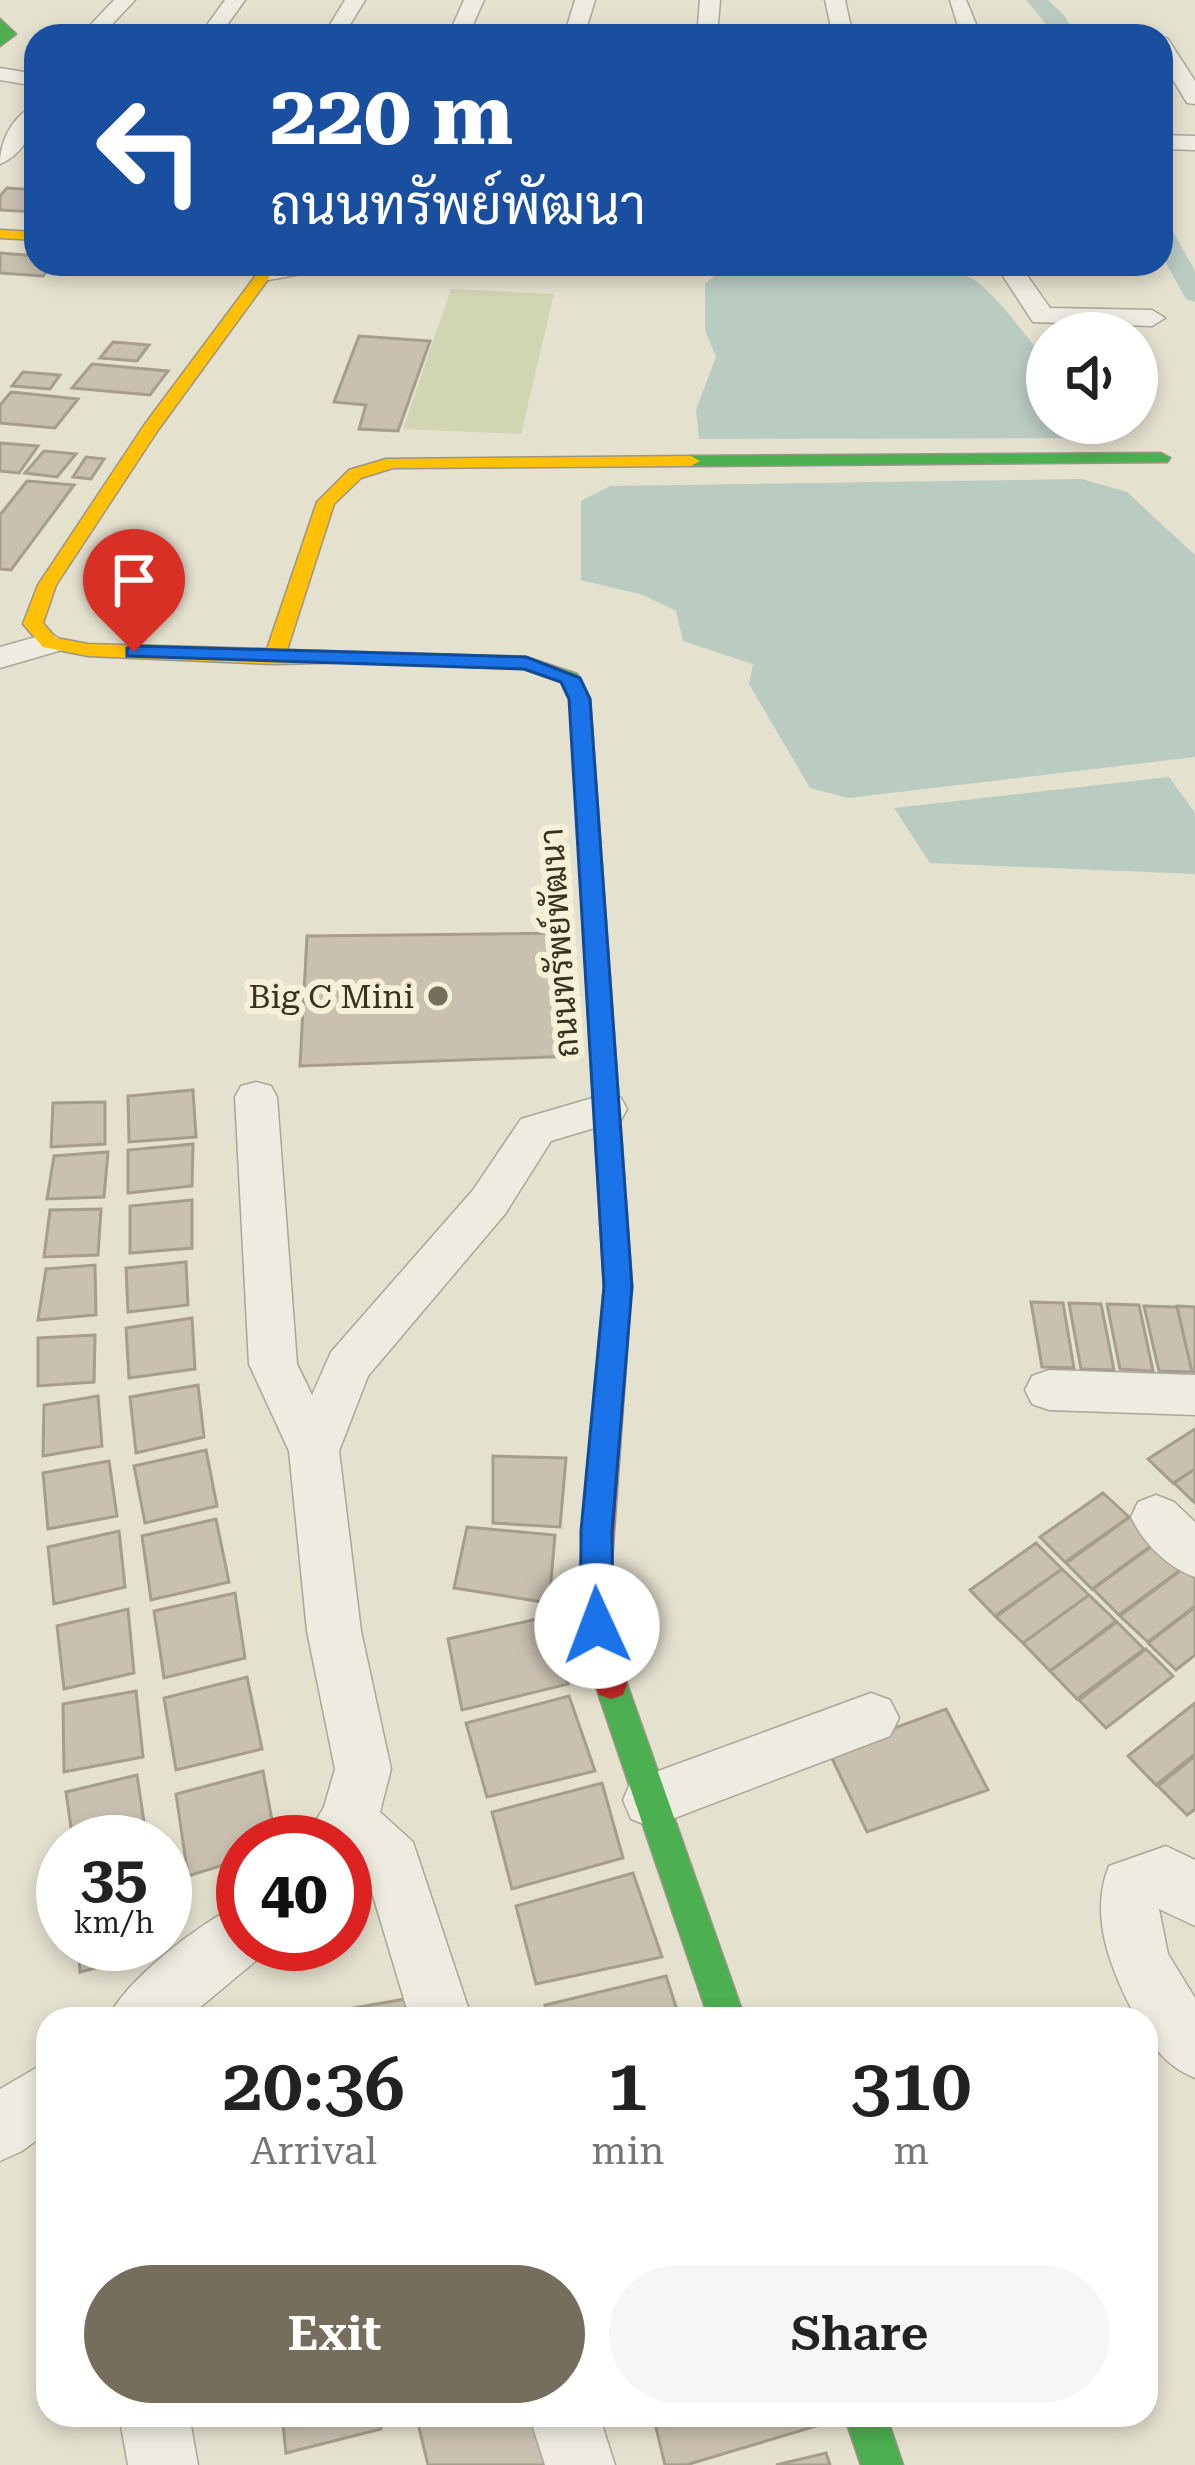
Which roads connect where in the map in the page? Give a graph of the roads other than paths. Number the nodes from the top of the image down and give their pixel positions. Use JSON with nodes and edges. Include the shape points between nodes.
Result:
{"nodes":[{"id":1,"x":125,"y":0,"type":"edge"},
{"id":2,"x":958,"y":3,"type":"dead end"},
{"id":3,"x":0,"y":23,"type":"edge"},
{"id":4,"x":102,"y":24,"type":"edge"},
{"id":5,"x":966,"y":24,"type":"edge"},
{"id":6,"x":0,"y":42,"type":"edge"},
{"id":7,"x":1173,"y":62,"type":"edge"},
{"id":8,"x":1195,"y":98,"type":"edge"},
{"id":9,"x":24,"y":127,"type":"edge"},
{"id":10,"x":0,"y":157,"type":"edge"},
{"id":11,"x":259,"y":276,"type":"edge"},
{"id":12,"x":1014,"y":276,"type":"edge"},
{"id":13,"x":1039,"y":312,"type":"edge"},
{"id":14,"x":1161,"y":458,"type":"dead end"},
{"id":15,"x":50,"y":643,"type":"junction"},
{"id":16,"x":274,"y":658,"type":"junction"},
{"id":17,"x":3,"y":663,"type":"edge"},
{"id":18,"x":256,"y":1097,"type":"dead end"},
{"id":19,"x":606,"y":1109,"type":"junction"},
{"id":20,"x":1048,"y":1390,"type":"dead end"},
{"id":21,"x":1195,"y":1395,"type":"edge"},
{"id":22,"x":314,"y":1451,"type":"junction"},
{"id":23,"x":1156,"y":1517,"type":"dead end"},
{"id":24,"x":1195,"y":1555,"type":"edge"},
{"id":25,"x":871,"y":1718,"type":"dead end"},
{"id":26,"x":651,"y":1800,"type":"junction"},
{"id":27,"x":346,"y":1815,"type":"edge"},
{"id":28,"x":372,"y":1850,"type":"edge"},
{"id":29,"x":1195,"y":1897,"type":"edge"},
{"id":30,"x":216,"y":1955,"type":"edge"},
{"id":31,"x":154,"y":2007,"type":"edge"},
{"id":32,"x":437,"y":2007,"type":"edge"},
{"id":33,"x":723,"y":2007,"type":"edge"},
{"id":34,"x":1195,"y":2048,"type":"edge"},
{"id":35,"x":36,"y":2101,"type":"edge"},
{"id":36,"x":0,"y":2129,"type":"edge"},
{"id":37,"x":156,"y":2427,"type":"edge"},
{"id":38,"x":568,"y":2427,"type":"edge"},
{"id":39,"x":869,"y":2427,"type":"edge"},
{"id":40,"x":163,"y":2465,"type":"edge"},
{"id":41,"x":580,"y":2465,"type":"edge"},
{"id":42,"x":882,"y":2465,"type":"edge"}],
"edges":[{"from":1,"to":4,"type":"street"},
{"from":2,"to":5,"type":"street"},
{"from":3,"to":6,"type":"street","via":[[10,34]]},
{"from":7,"to":8,"type":"street"},
{"from":9,"to":10,"type":"street"},
{"from":11,"to":15,"type":"street","via":[[36,605],[33,624]]},
{"from":12,"to":13,"type":"street"},
{"from":14,"to":16,"type":"street","via":[[361,468],[326,502]]},
{"from":15,"to":16,"type":"street","name":"ถนนทรัพย์พัฒนา"},
{"from":15,"to":17,"type":"street"},
{"from":16,"to":19,"type":"street","name":"ถนนทรัพย์พัฒนา","via":[[526,663],[570,678],[580,699]]},
{"from":18,"to":22,"type":"street","via":[[273,1364]]},
{"from":19,"to":22,"type":"street","via":[[536,1130],[489,1202],[348,1366]]},
{"from":19,"to":26,"type":"street","name":"ถนนทรัพย์พัฒนา","via":[[618,1287],[593,1602],[600,1650]]},
{"from":20,"to":21,"type":"street"},
{"from":22,"to":27,"type":"street","via":[[334,1631],[363,1769]]},
{"from":23,"to":24,"type":"street"},
{"from":25,"to":26,"type":"street"},
{"from":26,"to":33,"type":"street","name":"ถนนทรัพย์พัฒนา"},
{"from":28,"to":32,"type":"street","via":[[392,1862]]},
{"from":29,"to":34,"type":"street","via":[[1166,1874],[1130,1886],[1127,1920],[1160,2006]]},
{"from":30,"to":31,"type":"street"},
{"from":35,"to":36,"type":"street"},
{"from":37,"to":40,"type":"street"},
{"from":38,"to":41,"type":"street"},
{"from":39,"to":42,"type":"street"}]}
